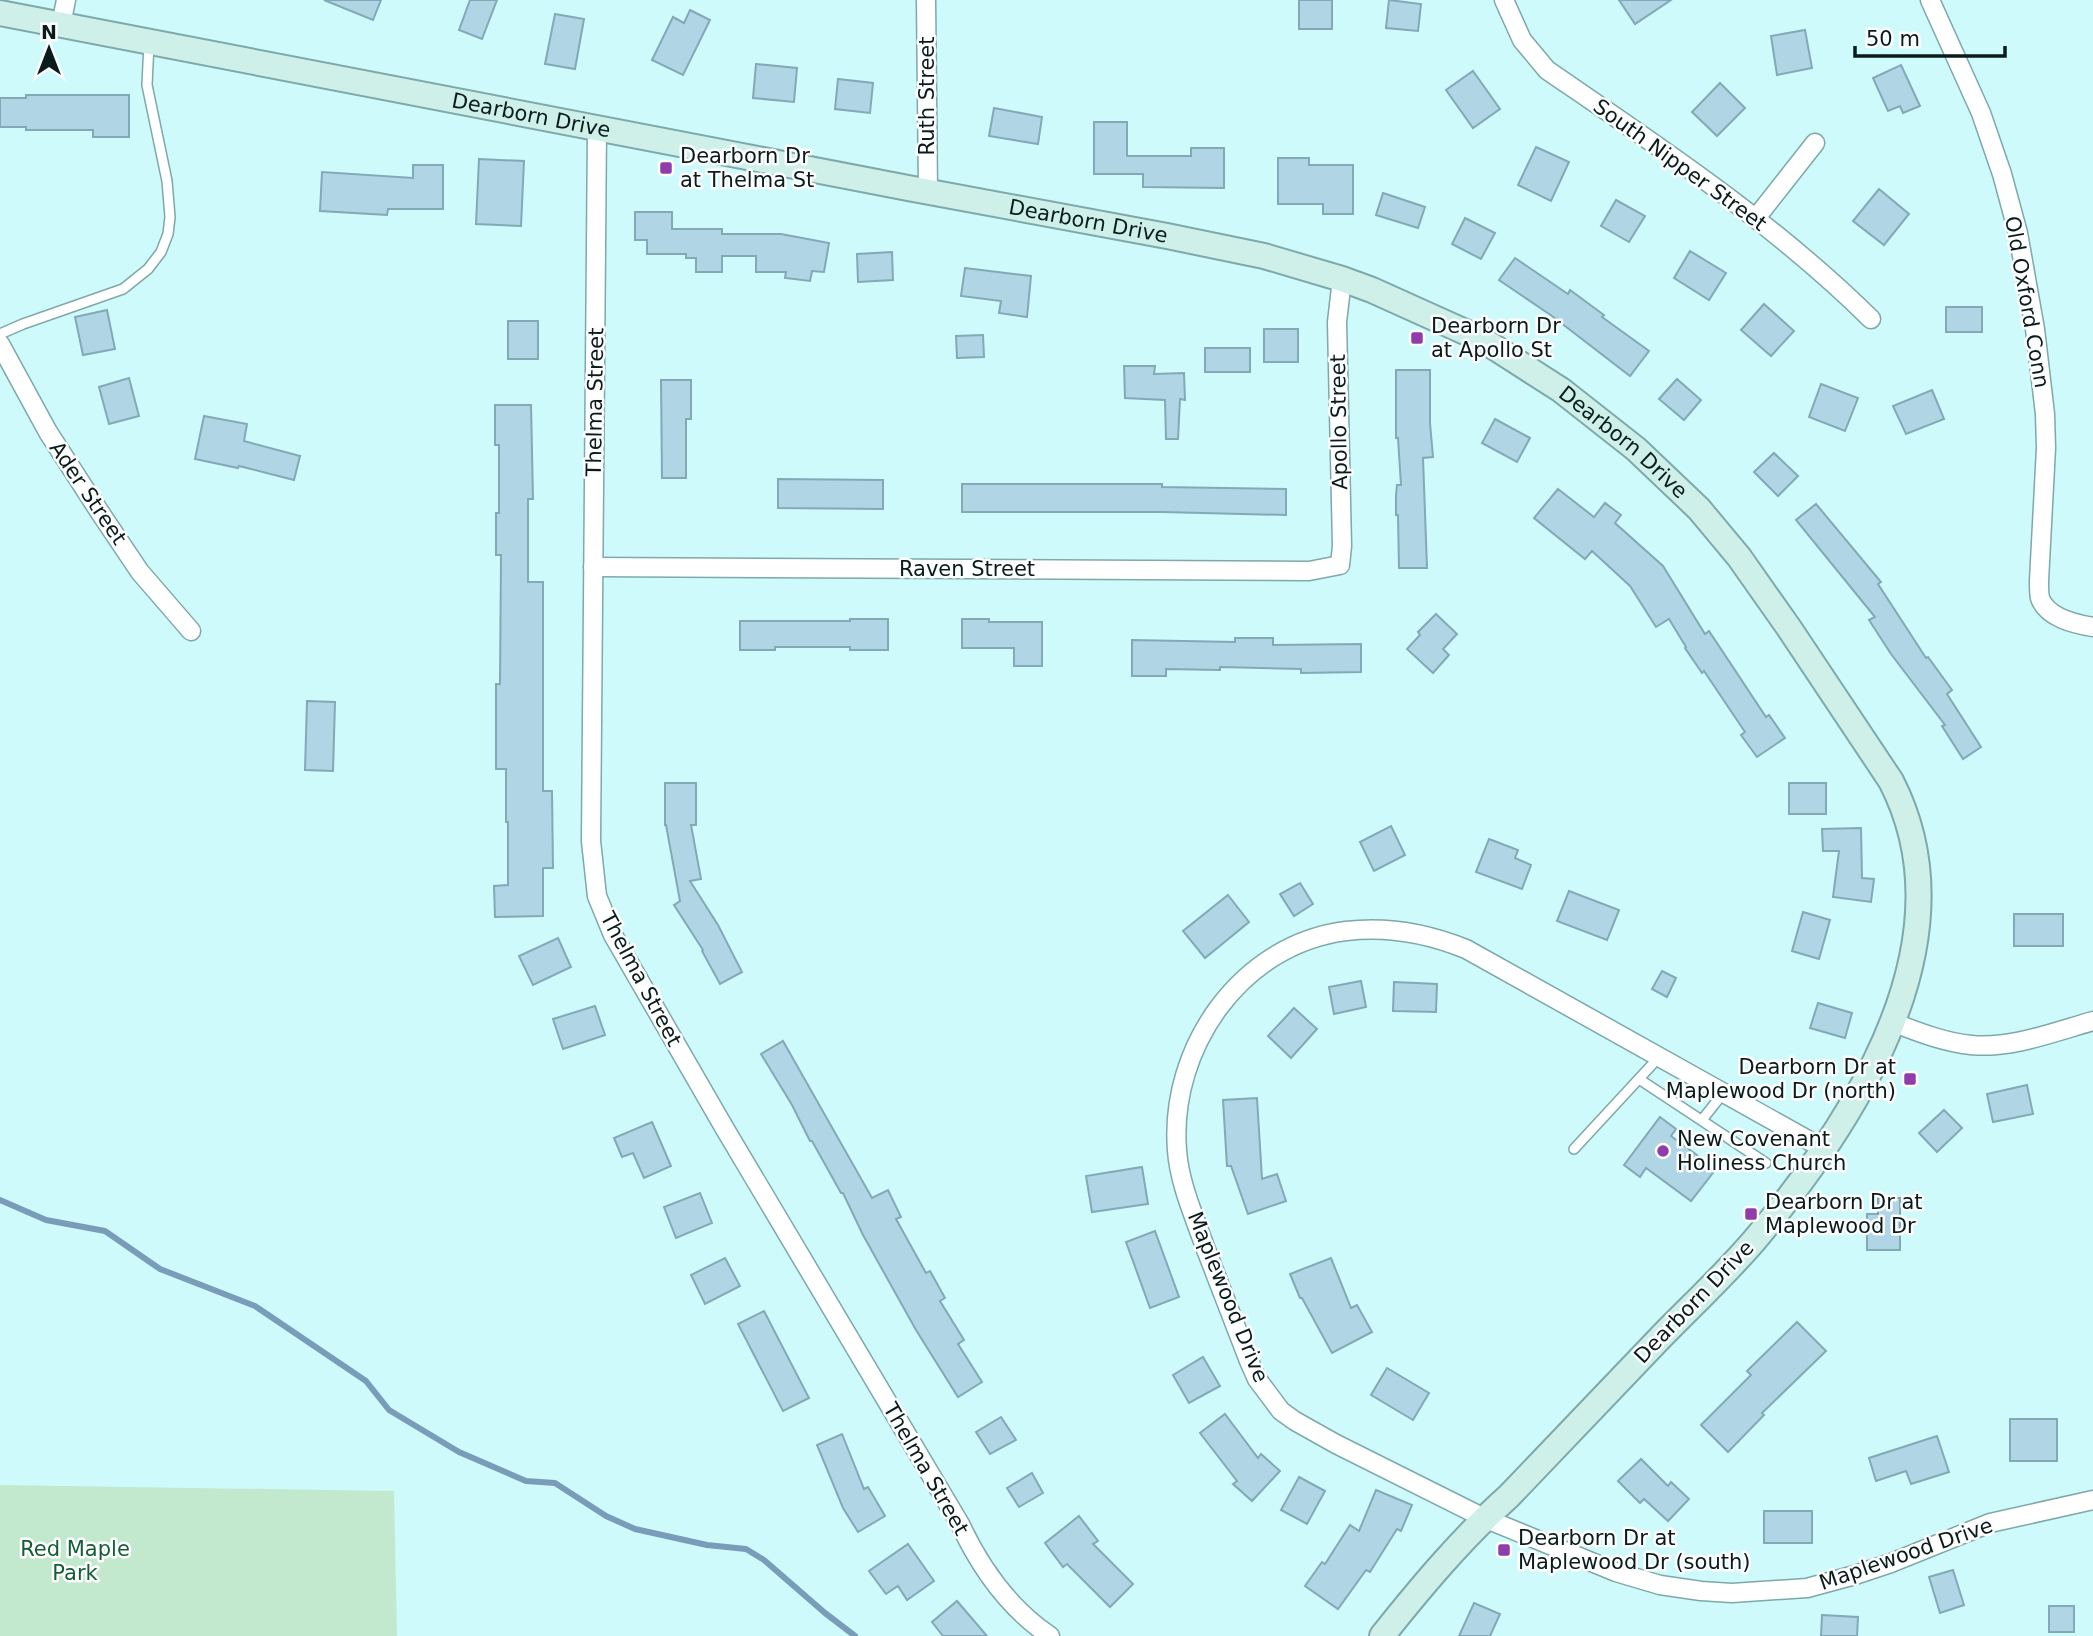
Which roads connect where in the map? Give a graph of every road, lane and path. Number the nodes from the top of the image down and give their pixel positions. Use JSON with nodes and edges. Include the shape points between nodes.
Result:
{"nodes":[{"id":1,"x":66,"y":0,"type":"edge"},
{"id":2,"x":926,"y":0,"type":"edge"},
{"id":3,"x":1504,"y":0,"type":"edge"},
{"id":4,"x":1930,"y":0,"type":"edge"},
{"id":5,"x":0,"y":13,"type":"edge"},
{"id":6,"x":61,"y":24,"type":"junction"},
{"id":7,"x":149,"y":42,"type":"junction"},
{"id":8,"x":597,"y":128,"type":"junction"},
{"id":9,"x":1815,"y":143,"type":"dead end"},
{"id":10,"x":928,"y":192,"type":"junction"},
{"id":11,"x":1756,"y":218,"type":"junction"},
{"id":12,"x":1342,"y":279,"type":"junction"},
{"id":13,"x":1871,"y":319,"type":"dead end"},
{"id":14,"x":0,"y":334,"type":"edge"},
{"id":15,"x":0,"y":344,"type":"edge"},
{"id":16,"x":1340,"y":565,"type":"joint"},
{"id":17,"x":593,"y":567,"type":"junction"},
{"id":18,"x":2093,"y":627,"type":"edge"},
{"id":19,"x":191,"y":631,"type":"dead end"},
{"id":20,"x":2093,"y":1021,"type":"edge"},
{"id":21,"x":1892,"y":1022,"type":"junction"},
{"id":22,"x":1660,"y":1056,"type":"junction"},
{"id":23,"x":1639,"y":1079,"type":"junction"},
{"id":24,"x":1724,"y":1092,"type":"junction"},
{"id":25,"x":1702,"y":1120,"type":"junction"},
{"id":26,"x":1574,"y":1149,"type":"dead end"},
{"id":27,"x":1824,"y":1149,"type":"junction"},
{"id":28,"x":1766,"y":1163,"type":"dead end"},
{"id":29,"x":2093,"y":1500,"type":"edge"},
{"id":30,"x":1484,"y":1518,"type":"junction"},
{"id":31,"x":1050,"y":1636,"type":"edge"},
{"id":32,"x":1382,"y":1636,"type":"edge"}],
"edges":[{"from":1,"to":6,"type":"street"},
{"from":2,"to":10,"type":"street","name":"Ruth Street"},
{"from":3,"to":11,"type":"street","name":"South Nipper Street","via":[[1522,40],[1547,70]]},
{"from":4,"to":18,"type":"street","name":"Old Oxford Conn","via":[[1981,113],[2018,233],[2045,414],[2040,597],[2053,614]]},
{"from":5,"to":6,"type":"street","name":"Dearborn Drive"},
{"from":6,"to":7,"type":"street","name":"Dearborn Drive"},
{"from":7,"to":8,"type":"street","name":"Dearborn Drive"},
{"from":7,"to":14,"type":"lane","via":[[147,85],[170,217],[161,252],[123,289]]},
{"from":8,"to":10,"type":"street","name":"Dearborn Drive"},
{"from":8,"to":17,"type":"street","name":"Thelma Street"},
{"from":9,"to":11,"type":"street"},
{"from":10,"to":12,"type":"street","name":"Dearborn Drive","via":[[1167,236]]},
{"from":11,"to":13,"type":"street","name":"South Nipper Street"},
{"from":12,"to":16,"type":"street","name":"Apollo Street","via":[[1337,322]]},
{"from":12,"to":21,"type":"street","name":"Dearborn Drive","via":[[1483,340],[1561,390],[1636,449],[1699,509],[1739,557],[1903,804],[1917,862],[1919,908],[1917,933]]},
{"from":15,"to":19,"type":"street","name":"Ader Street","via":[[48,432],[99,511],[141,572]]},
{"from":16,"to":17,"type":"street","name":"Raven Street","via":[[1309,571]]},
{"from":17,"to":31,"type":"street","name":"Thelma Street","via":[[591,841],[597,896],[609,926],[979,1561],[1030,1621]]},
{"from":20,"to":21,"type":"street","via":[[1995,1045],[1932,1037]]},
{"from":21,"to":27,"type":"street","name":"Dearborn Drive","via":[[1880,1052]]},
{"from":22,"to":23,"type":"lane"},
{"from":22,"to":24,"type":"street","name":"Maplewood Drive"},
{"from":22,"to":30,"type":"street","name":"Maplewood Drive","via":[[1466,950],[1397,931],[1372,930],[1326,935],[1270,958],[1220,1005],[1186,1070],[1176,1123],[1181,1173],[1244,1349],[1264,1388],[1295,1421]]},
{"from":23,"to":25,"type":"lane"},
{"from":23,"to":26,"type":"lane"},
{"from":24,"to":25,"type":"lane"},
{"from":24,"to":27,"type":"street","name":"Maplewood Drive"},
{"from":25,"to":28,"type":"lane"},
{"from":27,"to":30,"type":"street","name":"Dearborn Drive","via":[[1756,1238]]},
{"from":29,"to":30,"type":"street","name":"Maplewood Drive","via":[[1990,1523],[1891,1563],[1787,1591],[1700,1591],[1635,1579]]},
{"from":30,"to":32,"type":"street","name":"Dearborn Drive"}]}
